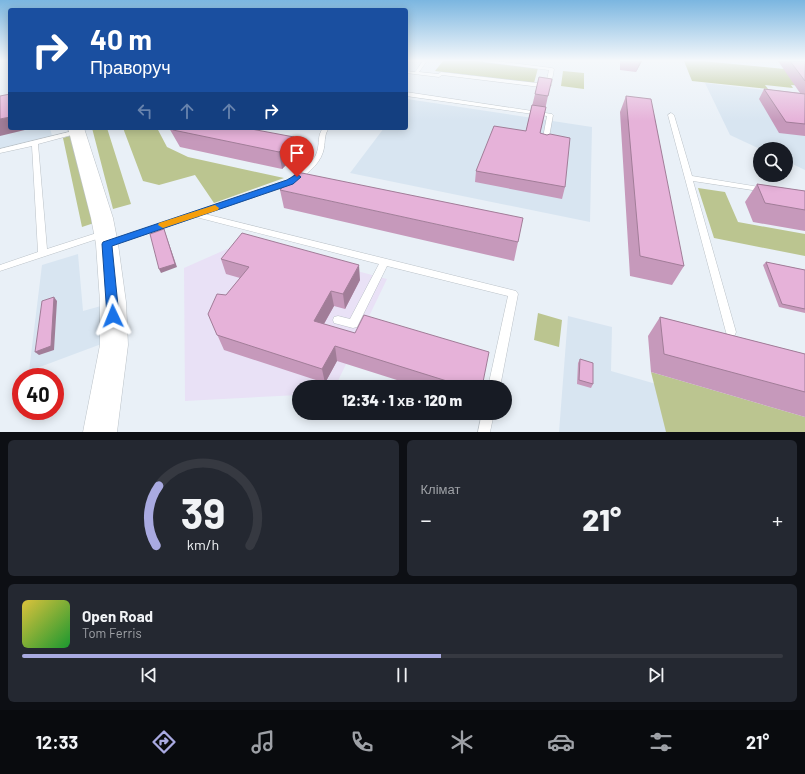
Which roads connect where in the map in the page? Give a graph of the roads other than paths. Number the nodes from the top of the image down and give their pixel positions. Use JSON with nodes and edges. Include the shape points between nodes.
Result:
{"nodes":[{"id":1,"x":508,"y":81,"type":"edge"},
{"id":2,"x":549,"y":81,"type":"edge"},
{"id":3,"x":408,"y":94,"type":"edge"},
{"id":4,"x":671,"y":115,"type":"dead end"},
{"id":5,"x":76,"y":130,"type":"edge"},
{"id":6,"x":324,"y":130,"type":"edge"},
{"id":7,"x":35,"y":143,"type":"junction"},
{"id":8,"x":545,"y":143,"type":"edge"},
{"id":9,"x":0,"y":151,"type":"edge"},
{"id":10,"x":688,"y":178,"type":"junction"},
{"id":11,"x":774,"y":191,"type":"edge"},
{"id":12,"x":195,"y":214,"type":"junction"},
{"id":13,"x":106,"y":239,"type":"junction"},
{"id":14,"x":43,"y":254,"type":"junction"},
{"id":15,"x":385,"y":261,"type":"junction"},
{"id":16,"x":0,"y":268,"type":"edge"},
{"id":17,"x":338,"y":320,"type":"dead end"},
{"id":18,"x":731,"y":332,"type":"dead end"},
{"id":19,"x":495,"y":380,"type":"edge"},
{"id":20,"x":487,"y":420,"type":"edge"},
{"id":21,"x":100,"y":432,"type":"edge"},
{"id":22,"x":484,"y":432,"type":"edge"}],
"edges":[{"from":1,"to":2,"type":"lane","via":[[548,86]]},
{"from":3,"to":8,"type":"lane","via":[[550,115]]},
{"from":4,"to":10,"type":"lane"},
{"from":5,"to":7,"type":"lane"},
{"from":5,"to":13,"type":"street"},
{"from":6,"to":12,"type":"lane","via":[[319,154],[305,171],[290,182]]},
{"from":7,"to":9,"type":"lane"},
{"from":7,"to":14,"type":"lane"},
{"from":10,"to":11,"type":"lane"},
{"from":10,"to":18,"type":"lane"},
{"from":12,"to":13,"type":"lane"},
{"from":12,"to":15,"type":"lane"},
{"from":13,"to":14,"type":"lane"},
{"from":13,"to":21,"type":"street","via":[[113,302],[114,345]]},
{"from":14,"to":16,"type":"lane"},
{"from":15,"to":17,"type":"lane","via":[[353,324]]},
{"from":15,"to":19,"type":"lane","via":[[513,294]]},
{"from":20,"to":22,"type":"lane"}]}
